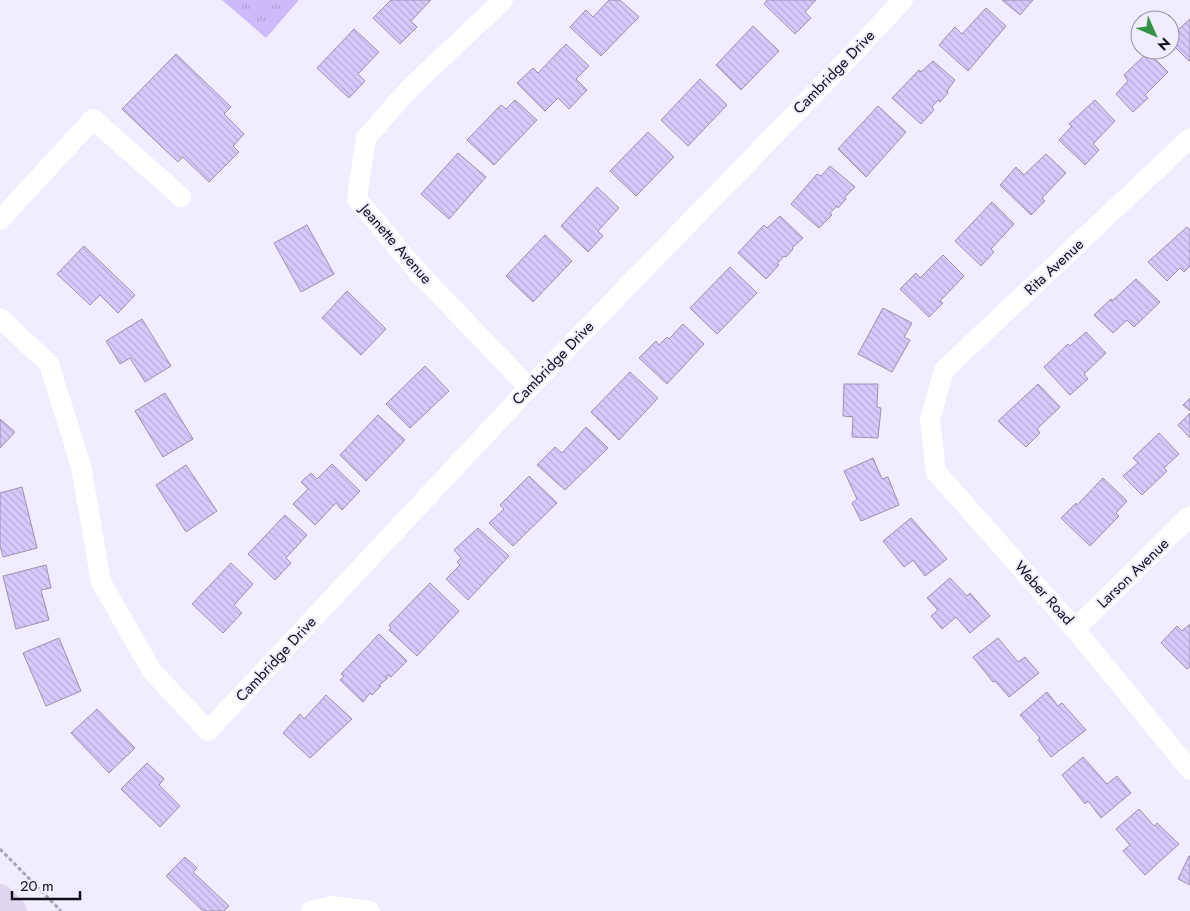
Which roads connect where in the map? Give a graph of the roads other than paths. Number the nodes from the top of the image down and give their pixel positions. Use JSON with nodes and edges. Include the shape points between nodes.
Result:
{"nodes":[{"id":1,"x":503,"y":0,"type":"edge"},
{"id":2,"x":903,"y":0,"type":"edge"},
{"id":3,"x":1190,"y":138,"type":"edge"},
{"id":4,"x":181,"y":197,"type":"dead end"},
{"id":5,"x":0,"y":220,"type":"edge"},
{"id":6,"x":0,"y":318,"type":"edge"},
{"id":7,"x":528,"y":388,"type":"junction"},
{"id":8,"x":934,"y":406,"type":"joint"},
{"id":9,"x":1190,"y":516,"type":"edge"},
{"id":10,"x":1075,"y":629,"type":"junction"},
{"id":11,"x":1190,"y":770,"type":"edge"},
{"id":12,"x":0,"y":898,"type":"edge"},
{"id":13,"x":12,"y":911,"type":"edge"},
{"id":14,"x":311,"y":911,"type":"edge"},
{"id":15,"x":370,"y":911,"type":"edge"}],
"edges":[{"from":1,"to":7,"type":"street","name":"Jeanette Avenue","via":[[409,89],[366,138],[357,199],[418,272]]},
{"from":2,"to":7,"type":"street","name":"Cambridge Drive"},
{"from":3,"to":8,"type":"street","name":"Rita Avenue","via":[[944,370]]},
{"from":4,"to":5,"type":"street","via":[[93,119]]},
{"from":6,"to":7,"type":"street","name":"Cambridge Drive","via":[[49,364],[81,466],[101,582],[152,671],[208,731]]},
{"from":8,"to":10,"type":"street","name":"Weber Road","via":[[930,420],[936,472]]},
{"from":9,"to":10,"type":"street","name":"Larson Avenue"},
{"from":10,"to":11,"type":"street","name":"Weber Road"},
{"from":12,"to":13,"type":"main road"},
{"from":14,"to":15,"type":"street","via":[[332,906]]}]}
